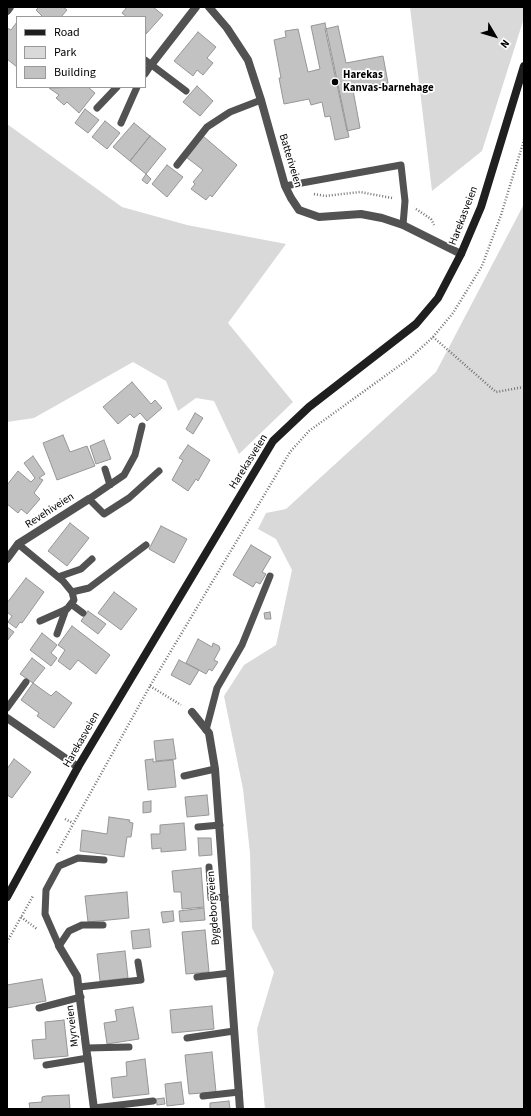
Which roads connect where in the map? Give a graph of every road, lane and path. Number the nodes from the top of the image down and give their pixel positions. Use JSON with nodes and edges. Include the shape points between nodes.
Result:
{"nodes":[{"id":1,"x":10,"y":7,"type":"edge"},
{"id":2,"x":196,"y":7,"type":"edge"},
{"id":3,"x":209,"y":7,"type":"edge"},
{"id":4,"x":7,"y":11,"type":"edge"},
{"id":5,"x":147,"y":64,"type":"edge"},
{"id":6,"x":524,"y":66,"type":"edge"},
{"id":7,"x":116,"y":88,"type":"edge"},
{"id":8,"x":137,"y":88,"type":"edge"},
{"id":9,"x":186,"y":91,"type":"dead end"},
{"id":10,"x":261,"y":100,"type":"junction"},
{"id":11,"x":97,"y":108,"type":"dead end"},
{"id":12,"x":121,"y":123,"type":"dead end"},
{"id":13,"x":524,"y":140,"type":"edge"},
{"id":14,"x":177,"y":165,"type":"dead end"},
{"id":15,"x":285,"y":186,"type":"junction"},
{"id":16,"x":403,"y":225,"type":"junction"},
{"id":17,"x":461,"y":254,"type":"junction"},
{"id":18,"x":433,"y":337,"type":"junction"},
{"id":19,"x":524,"y":387,"type":"edge"},
{"id":20,"x":142,"y":426,"type":"dead end"},
{"id":21,"x":106,"y":469,"type":"dead end"},
{"id":22,"x":159,"y":471,"type":"dead end"},
{"id":23,"x":110,"y":485,"type":"junction"},
{"id":24,"x":89,"y":499,"type":"junction"},
{"id":25,"x":18,"y":544,"type":"junction"},
{"id":26,"x":146,"y":545,"type":"dead end"},
{"id":27,"x":7,"y":559,"type":"edge"},
{"id":28,"x":92,"y":559,"type":"dead end"},
{"id":29,"x":270,"y":576,"type":"dead end"},
{"id":30,"x":58,"y":577,"type":"junction"},
{"id":31,"x":72,"y":592,"type":"junction"},
{"id":32,"x":69,"y":607,"type":"junction"},
{"id":33,"x":83,"y":613,"type":"dead end"},
{"id":34,"x":40,"y":621,"type":"dead end"},
{"id":35,"x":57,"y":634,"type":"dead end"},
{"id":36,"x":26,"y":682,"type":"dead end"},
{"id":37,"x":150,"y":686,"type":"junction"},
{"id":38,"x":7,"y":708,"type":"edge"},
{"id":39,"x":192,"y":712,"type":"joint"},
{"id":40,"x":7,"y":718,"type":"edge"},
{"id":41,"x":206,"y":730,"type":"junction"},
{"id":42,"x":78,"y":767,"type":"junction"},
{"id":43,"x":216,"y":769,"type":"junction"},
{"id":44,"x":184,"y":776,"type":"dead end"},
{"id":45,"x":220,"y":825,"type":"junction"},
{"id":46,"x":198,"y":827,"type":"dead end"},
{"id":47,"x":55,"y":857,"type":"dead end"},
{"id":48,"x":104,"y":860,"type":"dead end"},
{"id":49,"x":209,"y":867,"type":"dead end"},
{"id":50,"x":36,"y":890,"type":"dead end"},
{"id":51,"x":7,"y":897,"type":"edge"},
{"id":52,"x":225,"y":897,"type":"junction"},
{"id":53,"x":103,"y":925,"type":"dead end"},
{"id":54,"x":7,"y":942,"type":"edge"},
{"id":55,"x":60,"y":946,"type":"junction"},
{"id":56,"x":138,"y":962,"type":"dead end"},
{"id":57,"x":230,"y":973,"type":"junction"},
{"id":58,"x":197,"y":977,"type":"dead end"},
{"id":59,"x":79,"y":987,"type":"junction"},
{"id":60,"x":81,"y":997,"type":"junction"},
{"id":61,"x":39,"y":1008,"type":"dead end"},
{"id":62,"x":234,"y":1032,"type":"junction"},
{"id":63,"x":187,"y":1038,"type":"dead end"},
{"id":64,"x":129,"y":1047,"type":"dead end"},
{"id":65,"x":87,"y":1048,"type":"junction"},
{"id":66,"x":88,"y":1058,"type":"junction"},
{"id":67,"x":46,"y":1065,"type":"dead end"},
{"id":68,"x":239,"y":1092,"type":"junction"},
{"id":69,"x":204,"y":1096,"type":"dead end"},
{"id":70,"x":153,"y":1101,"type":"dead end"},
{"id":71,"x":94,"y":1108,"type":"edge"},
{"id":72,"x":240,"y":1109,"type":"edge"}],
"edges":[{"from":1,"to":4,"type":"street"},
{"from":2,"to":5,"type":"street"},
{"from":3,"to":10,"type":"street","name":"Batteriveien","via":[[227,28],[248,60]]},
{"from":5,"to":9,"type":"lane"},
{"from":6,"to":17,"type":"street","name":"Harekasveien","via":[[481,206]]},
{"from":7,"to":11,"type":"lane"},
{"from":8,"to":12,"type":"lane"},
{"from":10,"to":14,"type":"lane","via":[[230,112],[207,127]]},
{"from":10,"to":15,"type":"street","name":"Batteriveien"},
{"from":13,"to":18,"type":"path","via":[[482,266],[453,313]]},
{"from":15,"to":16,"type":"street","name":"Batteriveien","via":[[299,210],[310,215],[319,217],[361,214]]},
{"from":15,"to":16,"type":"lane","via":[[401,165],[405,201]]},
{"from":16,"to":17,"type":"street","name":"Batteriveien"},
{"from":17,"to":42,"type":"street","name":"Harekasveien","via":[[438,298],[416,324],[308,407],[273,441]]},
{"from":18,"to":19,"type":"path","via":[[496,392]]},
{"from":18,"to":37,"type":"path","via":[[410,358],[310,431],[290,452]]},
{"from":20,"to":23,"type":"lane","via":[[135,455],[124,475]]},
{"from":21,"to":23,"type":"lane"},
{"from":22,"to":24,"type":"lane","via":[[129,498],[104,514]]},
{"from":23,"to":24,"type":"lane"},
{"from":24,"to":25,"type":"street","name":"Revehiveien"},
{"from":25,"to":27,"type":"street","name":"Revehiveien"},
{"from":25,"to":30,"type":"lane"},
{"from":26,"to":31,"type":"lane","via":[[89,588]]},
{"from":28,"to":30,"type":"lane","via":[[82,569]]},
{"from":29,"to":41,"type":"lane","via":[[242,645],[217,688]]},
{"from":30,"to":31,"type":"lane"},
{"from":31,"to":32,"type":"lane","via":[[74,600]]},
{"from":32,"to":33,"type":"lane"},
{"from":32,"to":34,"type":"lane"},
{"from":32,"to":35,"type":"lane"},
{"from":36,"to":38,"type":"lane"},
{"from":37,"to":39,"type":"path"},
{"from":37,"to":47,"type":"path"},
{"from":39,"to":41,"type":"street","name":"Bygdeborgveien"},
{"from":40,"to":42,"type":"street"},
{"from":41,"to":43,"type":"street","name":"Bygdeborgveien"},
{"from":42,"to":51,"type":"street","name":"Harekasveien"},
{"from":43,"to":44,"type":"lane"},
{"from":43,"to":45,"type":"street","name":"Bygdeborgveien"},
{"from":45,"to":46,"type":"lane"},
{"from":45,"to":52,"type":"street","name":"Bygdeborgveien"},
{"from":48,"to":55,"type":"lane","via":[[78,858],[59,866],[46,890],[45,914]]},
{"from":49,"to":52,"type":"lane","via":[[211,898]]},
{"from":50,"to":54,"type":"path"},
{"from":52,"to":57,"type":"street","name":"Bygdeborgveien"},
{"from":53,"to":55,"type":"lane","via":[[82,925],[69,931]]},
{"from":55,"to":59,"type":"street","name":"Myrveien","via":[[77,976]]},
{"from":56,"to":59,"type":"lane","via":[[142,980]]},
{"from":57,"to":58,"type":"lane"},
{"from":57,"to":62,"type":"street","name":"Bygdeborgveien"},
{"from":59,"to":60,"type":"street","name":"Myrveien"},
{"from":60,"to":61,"type":"lane"},
{"from":60,"to":65,"type":"street","name":"Myrveien"},
{"from":62,"to":63,"type":"lane"},
{"from":62,"to":68,"type":"street","name":"Bygdeborgveien"},
{"from":64,"to":65,"type":"lane"},
{"from":65,"to":66,"type":"street","name":"Myrveien"},
{"from":66,"to":67,"type":"lane"},
{"from":66,"to":71,"type":"street","name":"Myrveien"},
{"from":68,"to":69,"type":"lane"},
{"from":68,"to":72,"type":"street","name":"Bygdeborgveien"},
{"from":70,"to":71,"type":"lane"}]}
